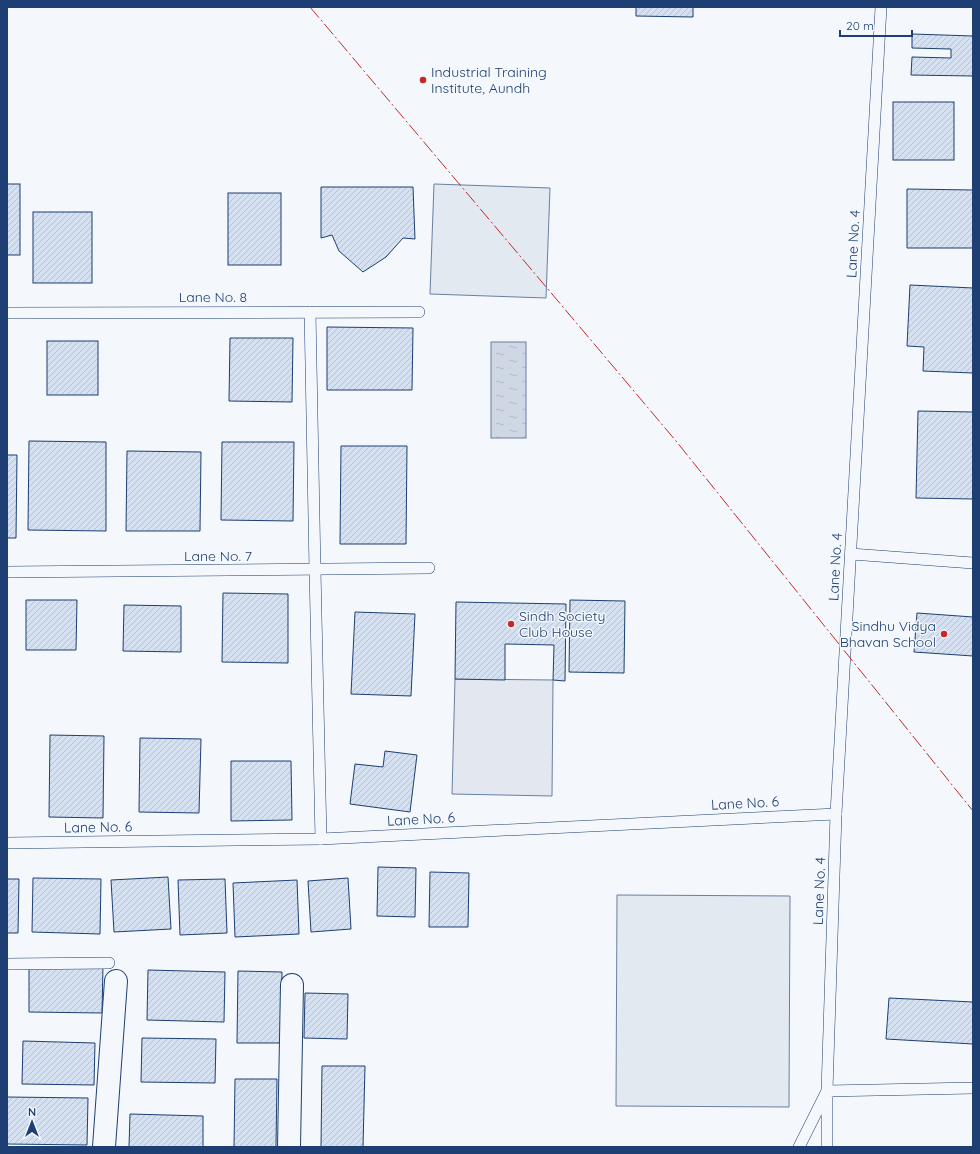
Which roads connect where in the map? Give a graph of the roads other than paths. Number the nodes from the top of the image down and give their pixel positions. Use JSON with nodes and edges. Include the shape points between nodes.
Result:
{"nodes":[{"id":1,"x":881,"y":7,"type":"edge"},
{"id":2,"x":310,"y":312,"type":"junction"},
{"id":3,"x":419,"y":312,"type":"dead end"},
{"id":4,"x":7,"y":313,"type":"edge"},
{"id":5,"x":851,"y":554,"type":"junction"},
{"id":6,"x":973,"y":563,"type":"edge"},
{"id":7,"x":429,"y":568,"type":"dead end"},
{"id":8,"x":315,"y":570,"type":"junction"},
{"id":9,"x":7,"y":572,"type":"edge"},
{"id":10,"x":836,"y":814,"type":"junction"},
{"id":11,"x":321,"y":838,"type":"junction"},
{"id":12,"x":7,"y":843,"type":"edge"},
{"id":13,"x":7,"y":964,"type":"edge"},
{"id":14,"x":112,"y":972,"type":"joint"},
{"id":15,"x":292,"y":985,"type":"dead end"},
{"id":16,"x":973,"y":1088,"type":"edge"},
{"id":17,"x":827,"y":1091,"type":"junction"},
{"id":18,"x":104,"y":1147,"type":"edge"},
{"id":19,"x":290,"y":1147,"type":"edge"},
{"id":20,"x":798,"y":1147,"type":"edge"},
{"id":21,"x":828,"y":1147,"type":"edge"}],
"edges":[{"from":1,"to":5,"type":"lane","name":"Lane No. 4"},
{"from":2,"to":3,"type":"lane","name":"Lane No. 8"},
{"from":2,"to":4,"type":"lane","name":"Lane No. 8"},
{"from":2,"to":8,"type":"lane"},
{"from":5,"to":6,"type":"lane"},
{"from":5,"to":10,"type":"lane","name":"Lane No. 4"},
{"from":7,"to":8,"type":"lane","name":"Lane No. 7"},
{"from":8,"to":9,"type":"lane","name":"Lane No. 7"},
{"from":8,"to":11,"type":"lane"},
{"from":10,"to":11,"type":"lane","name":"Lane No. 6"},
{"from":10,"to":17,"type":"lane","name":"Lane No. 4"},
{"from":11,"to":12,"type":"lane","name":"Lane No. 6"},
{"from":13,"to":14,"type":"lane"},
{"from":14,"to":18,"type":"street"},
{"from":15,"to":19,"type":"street"},
{"from":16,"to":17,"type":"lane"},
{"from":17,"to":20,"type":"lane","name":"Lane No. 4"},
{"from":17,"to":21,"type":"lane"}]}
